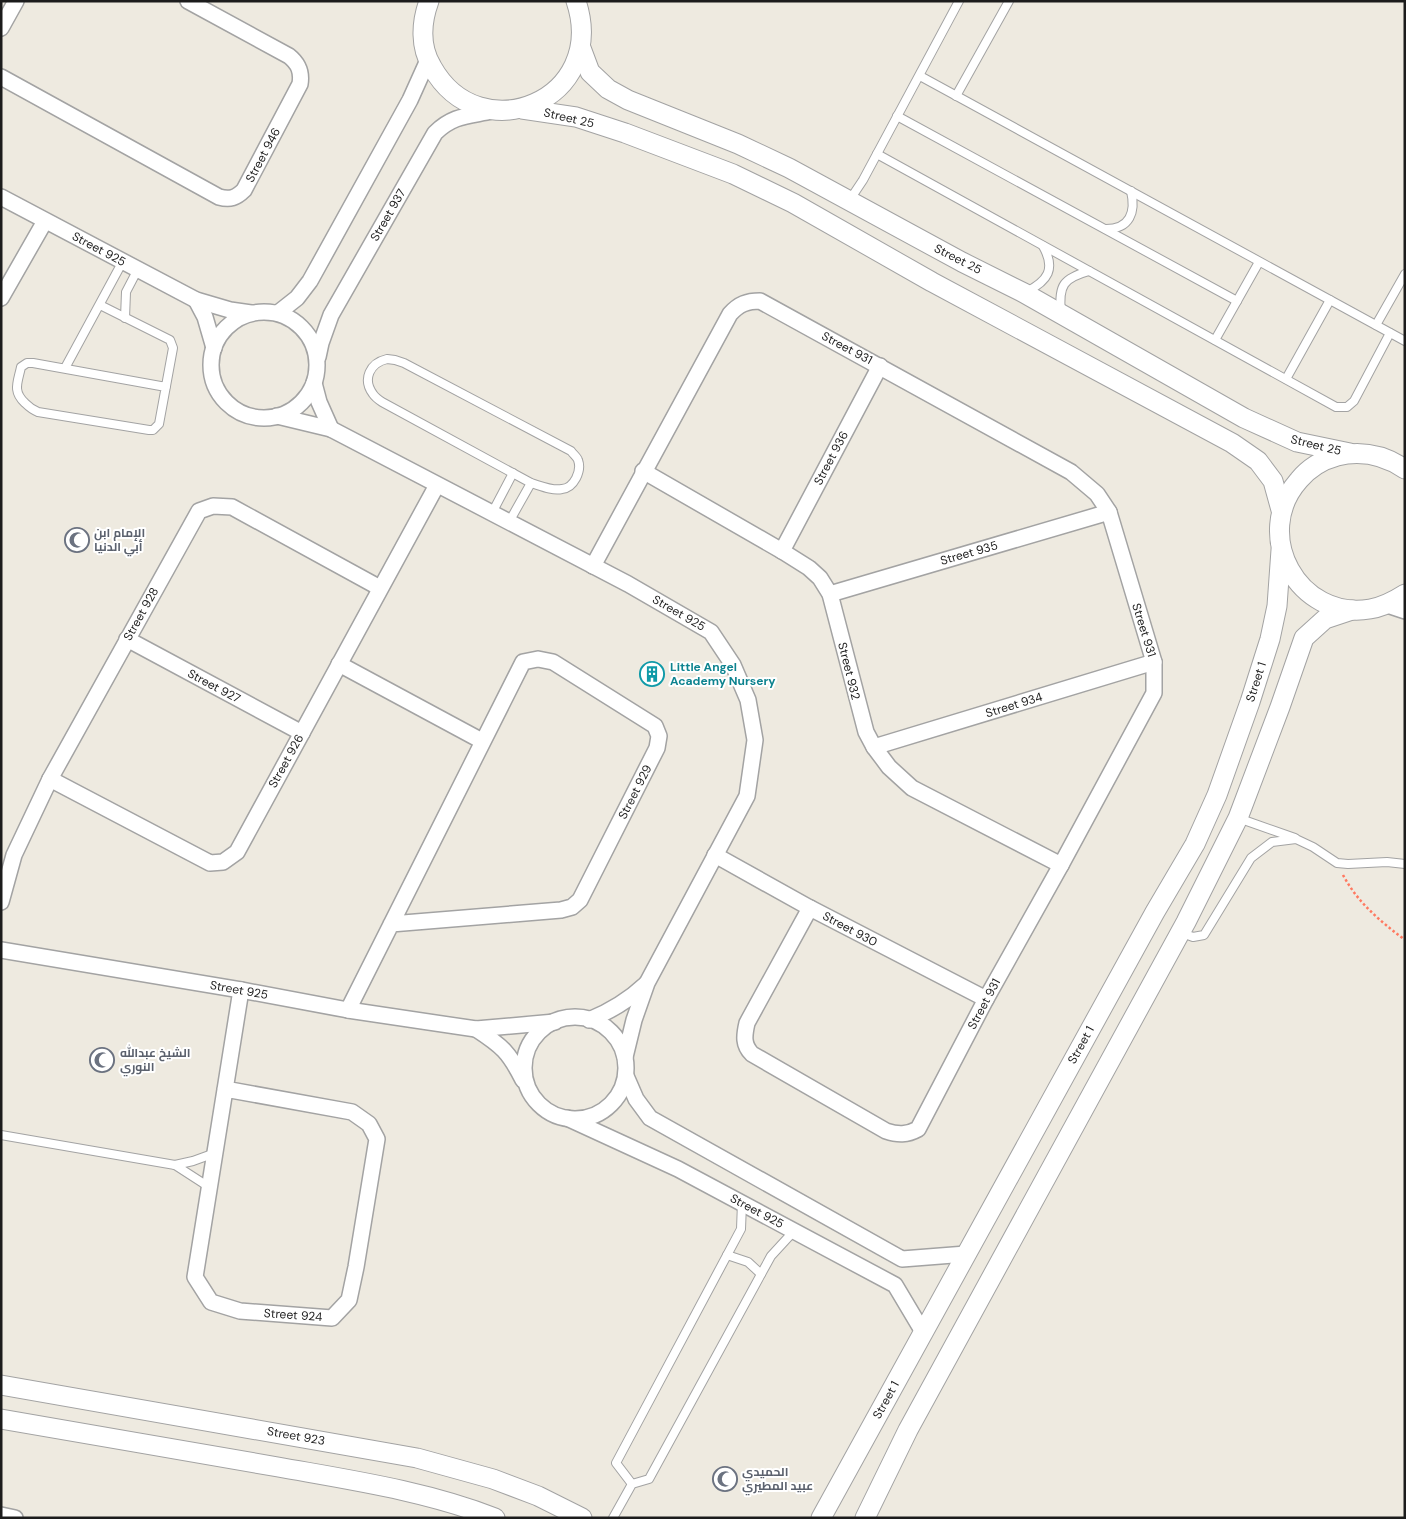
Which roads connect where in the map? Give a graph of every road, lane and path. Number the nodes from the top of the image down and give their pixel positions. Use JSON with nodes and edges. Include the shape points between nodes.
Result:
{"nodes":[{"id":1,"x":16,"y":1,"type":"edge"},
{"id":2,"x":188,"y":1,"type":"edge"},
{"id":3,"x":959,"y":1,"type":"edge"},
{"id":4,"x":1009,"y":1,"type":"edge"},
{"id":5,"x":425,"y":6,"type":"edge"},
{"id":6,"x":581,"y":7,"type":"edge"},
{"id":7,"x":1,"y":28,"type":"edge"},
{"id":8,"x":581,"y":48,"type":"junction"},
{"id":9,"x":428,"y":60,"type":"junction"},
{"id":10,"x":920,"y":76,"type":"junction"},
{"id":11,"x":1,"y":77,"type":"edge"},
{"id":12,"x":956,"y":96,"type":"junction"},
{"id":13,"x":522,"y":108,"type":"junction"},
{"id":14,"x":495,"y":110,"type":"junction"},
{"id":15,"x":898,"y":116,"type":"junction"},
{"id":16,"x":877,"y":154,"type":"junction"},
{"id":17,"x":1131,"y":191,"type":"junction"},
{"id":18,"x":1,"y":198,"type":"edge"},
{"id":19,"x":849,"y":201,"type":"junction"},
{"id":20,"x":45,"y":220,"type":"junction"},
{"id":21,"x":1104,"y":229,"type":"junction"},
{"id":22,"x":1042,"y":245,"type":"junction"},
{"id":23,"x":123,"y":261,"type":"junction"},
{"id":24,"x":1259,"y":262,"type":"junction"},
{"id":25,"x":138,"y":269,"type":"junction"},
{"id":26,"x":1089,"y":271,"type":"junction"},
{"id":27,"x":1405,"y":274,"type":"edge"},
{"id":28,"x":1024,"y":293,"type":"junction"},
{"id":29,"x":1,"y":298,"type":"edge"},
{"id":30,"x":196,"y":300,"type":"junction"},
{"id":31,"x":1330,"y":300,"type":"junction"},
{"id":32,"x":1237,"y":301,"type":"junction"},
{"id":33,"x":100,"y":305,"type":"junction"},
{"id":34,"x":252,"y":313,"type":"junction"},
{"id":35,"x":278,"y":313,"type":"junction"},
{"id":36,"x":1061,"y":314,"type":"junction"},
{"id":37,"x":125,"y":318,"type":"junction"},
{"id":38,"x":1376,"y":325,"type":"junction"},
{"id":39,"x":1390,"y":333,"type":"junction"},
{"id":40,"x":1215,"y":340,"type":"junction"},
{"id":41,"x":1405,"y":341,"type":"edge"},
{"id":42,"x":214,"y":348,"type":"junction"},
{"id":43,"x":318,"y":358,"type":"junction"},
{"id":44,"x":880,"y":366,"type":"junction"},
{"id":45,"x":65,"y":368,"type":"junction"},
{"id":46,"x":1286,"y":379,"type":"junction"},
{"id":47,"x":314,"y":384,"type":"junction"},
{"id":48,"x":166,"y":387,"type":"junction"},
{"id":49,"x":277,"y":416,"type":"junction"},
{"id":50,"x":330,"y":428,"type":"junction"},
{"id":51,"x":1405,"y":450,"type":"edge"},
{"id":52,"x":1359,"y":453,"type":"junction"},
{"id":53,"x":1405,"y":469,"type":"edge"},
{"id":54,"x":643,"y":471,"type":"junction"},
{"id":55,"x":513,"y":473,"type":"junction"},
{"id":56,"x":531,"y":483,"type":"junction"},
{"id":57,"x":438,"y":485,"type":"junction"},
{"id":58,"x":1282,"y":510,"type":"junction"},
{"id":59,"x":1109,"y":512,"type":"junction"},
{"id":60,"x":492,"y":513,"type":"junction"},
{"id":61,"x":509,"y":522,"type":"junction"},
{"id":62,"x":1281,"y":550,"type":"junction"},
{"id":63,"x":782,"y":551,"type":"junction"},
{"id":64,"x":593,"y":566,"type":"junction"},
{"id":65,"x":380,"y":588,"type":"junction"},
{"id":66,"x":830,"y":594,"type":"junction"},
{"id":67,"x":1405,"y":594,"type":"edge"},
{"id":68,"x":1387,"y":605,"type":"junction"},
{"id":69,"x":1352,"y":610,"type":"junction"},
{"id":70,"x":1405,"y":611,"type":"edge"},
{"id":71,"x":127,"y":640,"type":"junction"},
{"id":72,"x":1154,"y":662,"type":"junction"},
{"id":73,"x":339,"y":664,"type":"junction"},
{"id":74,"x":302,"y":733,"type":"junction"},
{"id":75,"x":482,"y":741,"type":"junction"},
{"id":76,"x":874,"y":747,"type":"junction"},
{"id":77,"x":50,"y":779,"type":"junction"},
{"id":78,"x":1238,"y":818,"type":"junction"},
{"id":79,"x":1296,"y":838,"type":"junction"},
{"id":80,"x":716,"y":854,"type":"junction"},
{"id":81,"x":1336,"y":863,"type":"junction"},
{"id":82,"x":1405,"y":864,"type":"edge"},
{"id":83,"x":1062,"y":865,"type":"junction"},
{"id":84,"x":1,"y":902,"type":"edge"},
{"id":85,"x":810,"y":908,"type":"junction"},
{"id":86,"x":391,"y":924,"type":"junction"},
{"id":87,"x":1144,"y":932,"type":"junction"},
{"id":88,"x":1180,"y":932,"type":"junction"},
{"id":89,"x":1405,"y":940,"type":"edge"},
{"id":90,"x":1,"y":950,"type":"edge"},
{"id":91,"x":1169,"y":953,"type":"junction"},
{"id":92,"x":647,"y":983,"type":"junction"},
{"id":93,"x":241,"y":990,"type":"junction"},
{"id":94,"x":986,"y":999,"type":"junction"},
{"id":95,"x":348,"y":1010,"type":"junction"},
{"id":96,"x":589,"y":1020,"type":"junction"},
{"id":97,"x":555,"y":1022,"type":"junction"},
{"id":98,"x":476,"y":1029,"type":"junction"},
{"id":99,"x":625,"y":1057,"type":"junction"},
{"id":100,"x":626,"y":1076,"type":"junction"},
{"id":101,"x":225,"y":1089,"type":"junction"},
{"id":102,"x":529,"y":1090,"type":"junction"},
{"id":103,"x":567,"y":1118,"type":"junction"},
{"id":104,"x":1,"y":1135,"type":"edge"},
{"id":105,"x":215,"y":1153,"type":"junction"},
{"id":106,"x":175,"y":1165,"type":"junction"},
{"id":107,"x":209,"y":1187,"type":"junction"},
{"id":108,"x":742,"y":1203,"type":"junction"},
{"id":109,"x":794,"y":1231,"type":"junction"},
{"id":110,"x":966,"y":1254,"type":"junction"},
{"id":111,"x":727,"y":1255,"type":"junction"},
{"id":112,"x":761,"y":1274,"type":"junction"},
{"id":113,"x":923,"y":1332,"type":"junction"},
{"id":114,"x":1,"y":1385,"type":"edge"},
{"id":115,"x":1,"y":1419,"type":"edge"},
{"id":116,"x":632,"y":1484,"type":"junction"},
{"id":117,"x":1,"y":1515,"type":"edge"},
{"id":118,"x":16,"y":1518,"type":"edge"},
{"id":119,"x":495,"y":1518,"type":"edge"},
{"id":120,"x":582,"y":1518,"type":"edge"},
{"id":121,"x":613,"y":1518,"type":"edge"},
{"id":122,"x":821,"y":1518,"type":"edge"},
{"id":123,"x":866,"y":1518,"type":"edge"}],
"edges":[{"from":1,"to":7,"type":"street"},
{"from":2,"to":11,"type":"street","name":"Street 946","via":[[289,56],[300,68],[302,76],[244,190],[234,198],[218,197]]},
{"from":3,"to":10,"type":"lane"},
{"from":4,"to":12,"type":"lane"},
{"from":5,"to":9,"type":"street","via":[[423,38]]},
{"from":6,"to":8,"type":"street"},
{"from":8,"to":13,"type":"street","via":[[574,69],[560,87],[543,100]]},
{"from":8,"to":19,"type":"street","name":"Street 25","via":[[590,72],[608,89],[738,144]]},
{"from":9,"to":14,"type":"street","via":[[438,79],[454,94],[473,105]]},
{"from":9,"to":35,"type":"street","via":[[410,100],[310,281],[297,298]]},
{"from":10,"to":12,"type":"lane"},
{"from":10,"to":15,"type":"lane"},
{"from":12,"to":17,"type":"lane"},
{"from":13,"to":14,"type":"street"},
{"from":13,"to":58,"type":"street","name":"Street 25","via":[[576,117],[625,133],[733,174],[793,203],[932,282],[1232,443],[1258,460],[1273,481]]},
{"from":14,"to":43,"type":"street","name":"Street 937","via":[[454,119],[435,133],[335,308]]},
{"from":15,"to":16,"type":"lane"},
{"from":15,"to":21,"type":"lane"},
{"from":16,"to":19,"type":"lane"},
{"from":16,"to":22,"type":"lane"},
{"from":17,"to":21,"type":"lane","via":[[1130,218],[1116,229]]},
{"from":17,"to":24,"type":"lane"},
{"from":18,"to":20,"type":"street","name":"Street 925"},
{"from":19,"to":28,"type":"street","name":"Street 25"},
{"from":20,"to":23,"type":"street","name":"Street 925"},
{"from":20,"to":29,"type":"street"},
{"from":21,"to":32,"type":"lane"},
{"from":22,"to":26,"type":"lane"},
{"from":22,"to":28,"type":"lane","via":[[1048,256],[1048,276]]},
{"from":23,"to":25,"type":"street","name":"Street 925"},
{"from":23,"to":33,"type":"lane"},
{"from":24,"to":31,"type":"lane"},
{"from":24,"to":32,"type":"lane"},
{"from":25,"to":30,"type":"street","name":"Street 925"},
{"from":25,"to":37,"type":"lane","via":[[126,292]]},
{"from":26,"to":36,"type":"lane","via":[[1067,279],[1061,290]]},
{"from":26,"to":40,"type":"lane"},
{"from":27,"to":38,"type":"lane"},
{"from":28,"to":36,"type":"street","name":"Street 25"},
{"from":30,"to":34,"type":"street","name":"Street 925"},
{"from":30,"to":42,"type":"street"},
{"from":31,"to":38,"type":"lane"},
{"from":31,"to":46,"type":"lane"},
{"from":32,"to":40,"type":"lane"},
{"from":33,"to":37,"type":"lane"},
{"from":33,"to":45,"type":"lane"},
{"from":34,"to":35,"type":"street"},
{"from":34,"to":42,"type":"street","via":[[228,325]]},
{"from":35,"to":43,"type":"street","via":[[300,325],[309,335]]},
{"from":36,"to":52,"type":"street","name":"Street 25","via":[[1244,418],[1296,442]]},
{"from":37,"to":48,"type":"lane","via":[[170,340],[173,348]]},
{"from":38,"to":39,"type":"lane"},
{"from":39,"to":41,"type":"lane"},
{"from":39,"to":46,"type":"lane","via":[[1358,395],[1347,407],[1336,407]]},
{"from":40,"to":46,"type":"lane"},
{"from":42,"to":49,"type":"street","via":[[212,373],[221,396],[240,412],[265,418]]},
{"from":43,"to":47,"type":"street"},
{"from":44,"to":54,"type":"street","name":"Street 931","via":[[760,301],[744,303],[730,314]]},
{"from":44,"to":59,"type":"street","name":"Street 931","via":[[1071,472],[1097,494]]},
{"from":44,"to":63,"type":"street","name":"Street 936"},
{"from":45,"to":48,"type":"lane"},
{"from":45,"to":48,"type":"lane","via":[[27,363],[21,367],[16,388],[19,398],[38,412],[153,430],[159,424]]},
{"from":47,"to":49,"type":"street","via":[[300,404]]},
{"from":47,"to":50,"type":"street"},
{"from":49,"to":50,"type":"street","name":"Street 925"},
{"from":50,"to":57,"type":"street","name":"Street 925"},
{"from":51,"to":52,"type":"street"},
{"from":52,"to":53,"type":"street","via":[[1392,460]]},
{"from":52,"to":58,"type":"street","via":[[1327,459],[1307,471],[1291,489]]},
{"from":54,"to":63,"type":"street","name":"Street 932"},
{"from":54,"to":64,"type":"street","name":"Street 931"},
{"from":55,"to":56,"type":"lane"},
{"from":55,"to":56,"type":"lane","via":[[382,402],[372,394],[369,385],[373,365],[387,359],[404,363],[571,451],[578,459],[576,478],[564,489],[550,489]]},
{"from":55,"to":60,"type":"lane"},
{"from":56,"to":61,"type":"lane"},
{"from":57,"to":60,"type":"street","name":"Street 925"},
{"from":57,"to":65,"type":"street","name":"Street 926"},
{"from":58,"to":62,"type":"street","via":[[1278,530]]},
{"from":59,"to":66,"type":"street","name":"Street 935"},
{"from":59,"to":72,"type":"street","name":"Street 931"},
{"from":60,"to":61,"type":"street","name":"Street 925"},
{"from":61,"to":64,"type":"street","name":"Street 925"},
{"from":62,"to":69,"type":"street","via":[[1290,573],[1307,592],[1328,605]]},
{"from":62,"to":87,"type":"street","name":"Street 1","via":[[1274,622],[1247,712],[1217,795],[1195,844]]},
{"from":63,"to":66,"type":"street","name":"Street 932","via":[[820,578]]},
{"from":64,"to":80,"type":"street","name":"Street 925","via":[[711,632],[733,665],[748,700],[755,740],[747,796]]},
{"from":65,"to":71,"type":"street","name":"Street 928","via":[[232,507],[213,506],[198,511]]},
{"from":65,"to":73,"type":"street","name":"Street 926"},
{"from":66,"to":76,"type":"street","name":"Street 932","via":[[860,712]]},
{"from":67,"to":68,"type":"street"},
{"from":68,"to":69,"type":"street","via":[[1370,610]]},
{"from":68,"to":70,"type":"street"},
{"from":69,"to":78,"type":"street","via":[[1325,619],[1304,638]]},
{"from":71,"to":74,"type":"street","name":"Street 927"},
{"from":71,"to":77,"type":"street","name":"Street 928"},
{"from":72,"to":76,"type":"street","name":"Street 934"},
{"from":72,"to":83,"type":"street","name":"Street 931","via":[[1154,693],[1150,702]]},
{"from":73,"to":74,"type":"street","name":"Street 926"},
{"from":73,"to":75,"type":"street"},
{"from":74,"to":77,"type":"street","name":"Street 926","via":[[237,852],[223,862],[210,862]]},
{"from":75,"to":86,"type":"street","name":"Street 929"},
{"from":75,"to":86,"type":"street","name":"Street 929","via":[[523,662],[538,659],[553,662],[655,726],[659,736],[657,748],[580,900],[572,906],[561,910]]},
{"from":76,"to":83,"type":"street","name":"Street 932","via":[[889,767],[912,788]]},
{"from":77,"to":84,"type":"street","name":"Street 928","via":[[14,855]]},
{"from":78,"to":79,"type":"lane"},
{"from":78,"to":88,"type":"street"},
{"from":79,"to":81,"type":"lane"},
{"from":79,"to":88,"type":"lane","via":[[1272,842],[1251,858],[1204,935],[1193,937]]},
{"from":80,"to":85,"type":"street","name":"Street 930"},
{"from":80,"to":92,"type":"street","name":"Street 925"},
{"from":81,"to":82,"type":"lane"},
{"from":81,"to":89,"type":"path","via":[[1362,903]]},
{"from":83,"to":94,"type":"street","name":"Street 931"},
{"from":85,"to":94,"type":"street","name":"Street 930"},
{"from":85,"to":94,"type":"street","name":"Street 931","via":[[747,1023],[745,1047],[886,1131],[902,1135],[918,1129]]},
{"from":86,"to":95,"type":"street","name":"Street 929"},
{"from":87,"to":91,"type":"street","via":[[1151,928],[1166,932]]},
{"from":87,"to":110,"type":"street","name":"Street 1"},
{"from":88,"to":91,"type":"street"},
{"from":90,"to":93,"type":"street","name":"Street 925"},
{"from":91,"to":123,"type":"street","via":[[908,1430]]},
{"from":92,"to":96,"type":"street","name":"Street 925","via":[[617,1007]]},
{"from":92,"to":99,"type":"street","name":"Street 925"},
{"from":93,"to":95,"type":"street","name":"Street 925"},
{"from":93,"to":101,"type":"street","name":"Street 924"},
{"from":95,"to":98,"type":"street","name":"Street 925"},
{"from":96,"to":97,"type":"street","via":[[578,1018]]},
{"from":96,"to":99,"type":"street","via":[[612,1034]]},
{"from":97,"to":98,"type":"street","name":"Street 925"},
{"from":97,"to":102,"type":"street","via":[[536,1036],[528,1051],[524,1068]]},
{"from":98,"to":102,"type":"street","name":"Street 925","via":[[507,1051]]},
{"from":99,"to":100,"type":"street"},
{"from":100,"to":103,"type":"street","via":[[617,1097],[600,1112],[590,1117]]},
{"from":100,"to":110,"type":"street","via":[[636,1099],[650,1118],[902,1259]]},
{"from":101,"to":105,"type":"street","name":"Street 924"},
{"from":101,"to":107,"type":"street","name":"Street 924","via":[[352,1112],[369,1124],[377,1139],[349,1300],[332,1318],[240,1311],[211,1302],[195,1277]]},
{"from":102,"to":103,"type":"street","via":[[544,1109]]},
{"from":103,"to":108,"type":"street","name":"Street 925","via":[[678,1169]]},
{"from":104,"to":106,"type":"lane"},
{"from":105,"to":106,"type":"lane"},
{"from":105,"to":107,"type":"street","name":"Street 924"},
{"from":106,"to":107,"type":"lane"},
{"from":108,"to":109,"type":"street","name":"Street 925"},
{"from":108,"to":111,"type":"lane","via":[[741,1229]]},
{"from":109,"to":112,"type":"lane","via":[[771,1256]]},
{"from":109,"to":113,"type":"street","name":"Street 925","via":[[895,1286]]},
{"from":110,"to":113,"type":"street","name":"Street 1"},
{"from":111,"to":112,"type":"lane","via":[[748,1262]]},
{"from":111,"to":116,"type":"lane","via":[[616,1463]]},
{"from":112,"to":116,"type":"lane","via":[[649,1479]]},
{"from":113,"to":122,"type":"street","name":"Street 1"},
{"from":114,"to":120,"type":"street","name":"Street 923","via":[[417,1458],[493,1479]]},
{"from":115,"to":119,"type":"street","via":[[413,1493]]},
{"from":116,"to":121,"type":"lane"},
{"from":117,"to":118,"type":"street"}]}
